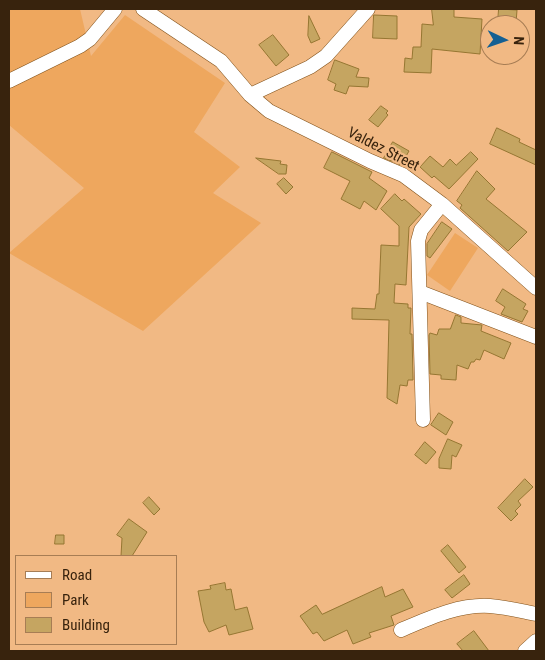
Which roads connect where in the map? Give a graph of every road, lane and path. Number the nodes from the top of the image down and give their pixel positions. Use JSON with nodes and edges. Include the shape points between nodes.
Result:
{"nodes":[{"id":1,"x":115,"y":9,"type":"edge"},
{"id":2,"x":143,"y":9,"type":"edge"},
{"id":3,"x":368,"y":9,"type":"edge"},
{"id":4,"x":9,"y":81,"type":"edge"},
{"id":5,"x":250,"y":95,"type":"junction"},
{"id":6,"x":442,"y":204,"type":"junction"},
{"id":7,"x":536,"y":288,"type":"edge"},
{"id":8,"x":420,"y":292,"type":"junction"},
{"id":9,"x":536,"y":337,"type":"edge"},
{"id":10,"x":423,"y":420,"type":"dead end"},
{"id":11,"x":536,"y":614,"type":"edge"},
{"id":12,"x":401,"y":630,"type":"dead end"},
{"id":13,"x":536,"y":641,"type":"edge"},
{"id":14,"x":525,"y":651,"type":"edge"}],
"edges":[{"from":1,"to":4,"type":"street","via":[[90,40]]},
{"from":2,"to":5,"type":"street","name":"Valdez Street","via":[[221,61]]},
{"from":3,"to":5,"type":"street","via":[[326,56]]},
{"from":5,"to":6,"type":"street","name":"Valdez Street","via":[[288,122],[403,175]]},
{"from":6,"to":7,"type":"street","name":"Valdez Street"},
{"from":6,"to":8,"type":"street","via":[[421,230],[418,241]]},
{"from":8,"to":9,"type":"street"},
{"from":8,"to":10,"type":"street"},
{"from":11,"to":12,"type":"street","via":[[490,606],[471,607],[445,612]]},
{"from":13,"to":14,"type":"street"}]}
